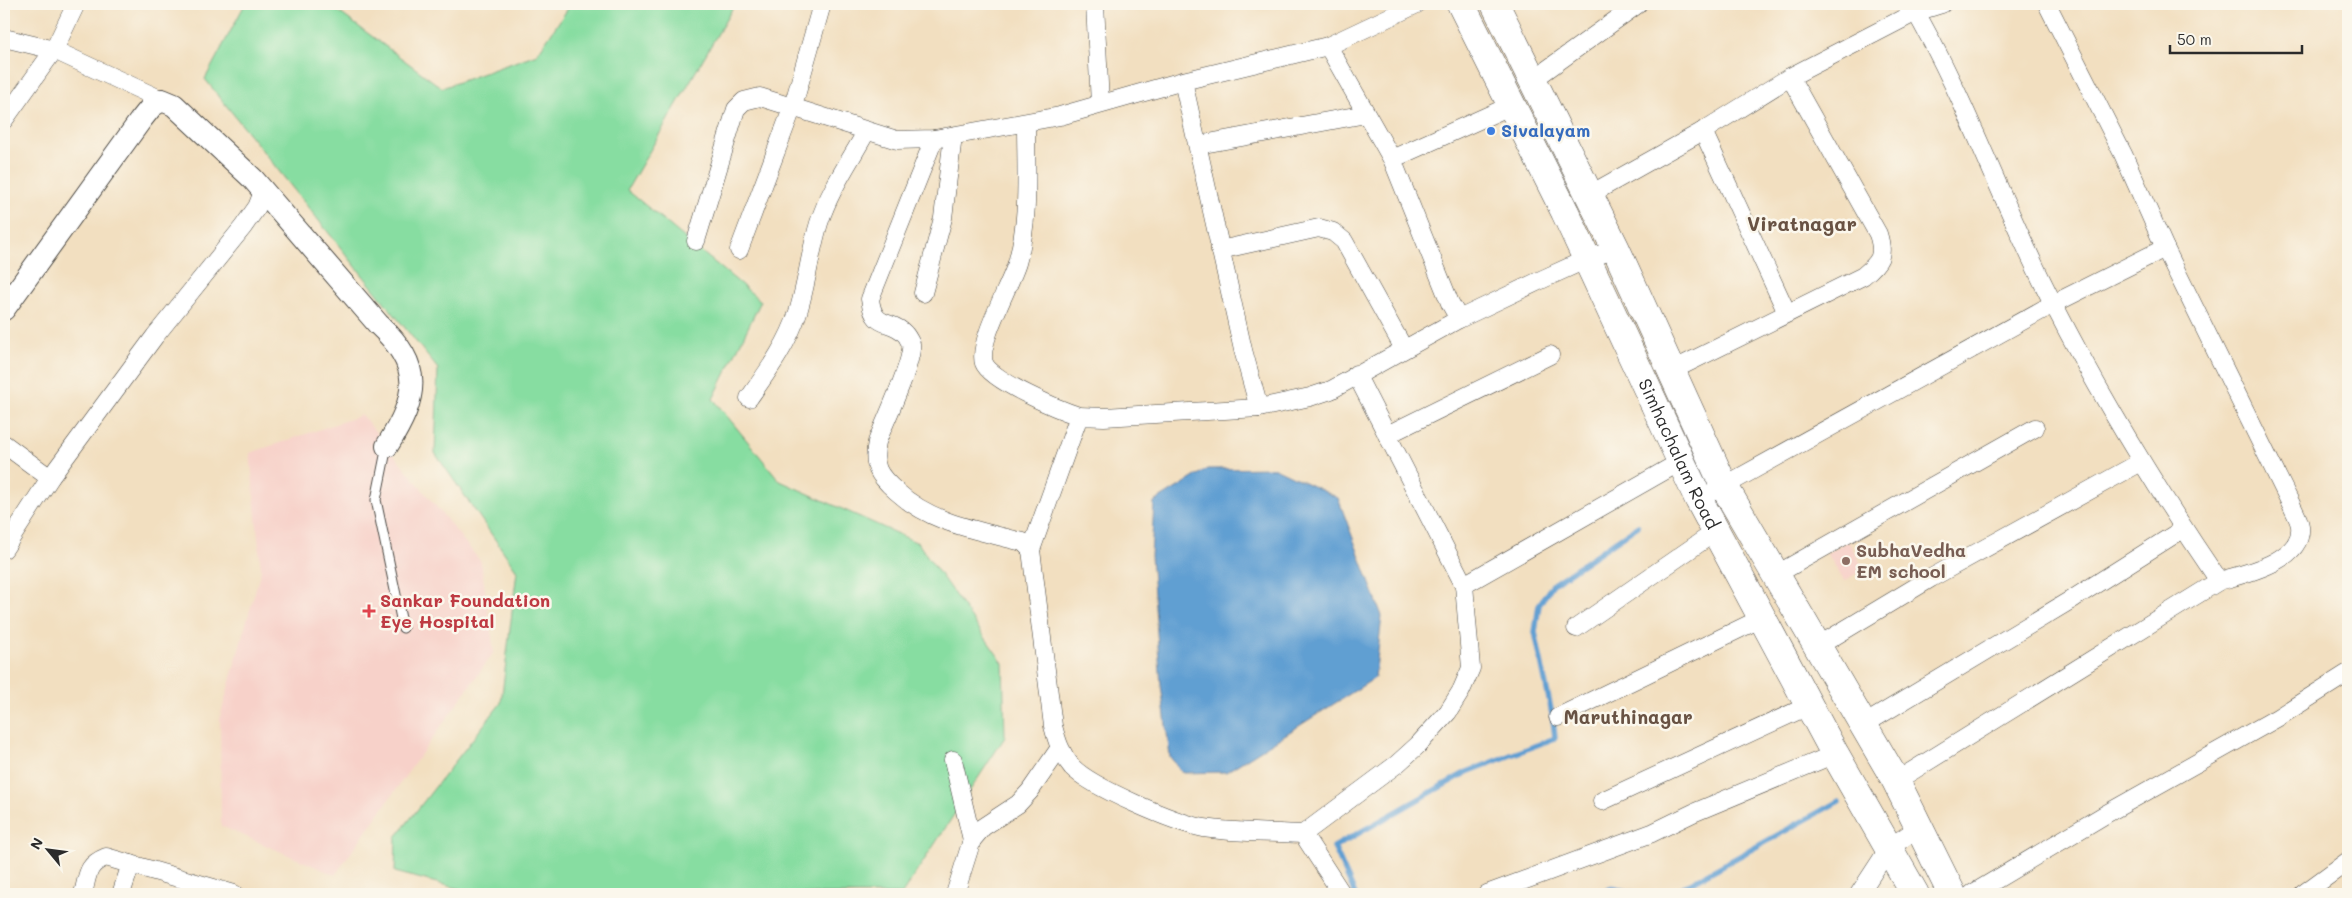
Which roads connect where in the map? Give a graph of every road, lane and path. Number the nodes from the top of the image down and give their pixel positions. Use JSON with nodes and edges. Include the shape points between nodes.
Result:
{"nodes":[{"id":1,"x":76,"y":4,"type":"edge"},
{"id":2,"x":822,"y":4,"type":"edge"},
{"id":3,"x":1095,"y":4,"type":"edge"},
{"id":4,"x":1417,"y":4,"type":"edge"},
{"id":5,"x":1461,"y":4,"type":"edge"},
{"id":6,"x":1495,"y":4,"type":"edge"},
{"id":7,"x":1638,"y":4,"type":"edge"},
{"id":8,"x":1942,"y":4,"type":"edge"},
{"id":9,"x":2047,"y":4,"type":"edge"},
{"id":10,"x":1914,"y":8,"type":"edge"},
{"id":11,"x":4,"y":38,"type":"edge"},
{"id":12,"x":1328,"y":46,"type":"junction"},
{"id":13,"x":54,"y":50,"type":"junction"},
{"id":14,"x":1790,"y":77,"type":"junction"},
{"id":15,"x":1534,"y":79,"type":"junction"},
{"id":16,"x":1183,"y":81,"type":"junction"},
{"id":17,"x":162,"y":100,"type":"junction"},
{"id":18,"x":1100,"y":104,"type":"junction"},
{"id":19,"x":1512,"y":105,"type":"junction"},
{"id":20,"x":793,"y":106,"type":"junction"},
{"id":21,"x":1366,"y":114,"type":"junction"},
{"id":22,"x":4,"y":120,"type":"edge"},
{"id":23,"x":1026,"y":124,"type":"junction"},
{"id":24,"x":1704,"y":131,"type":"junction"},
{"id":25,"x":866,"y":132,"type":"junction"},
{"id":26,"x":953,"y":136,"type":"junction"},
{"id":27,"x":934,"y":139,"type":"junction"},
{"id":28,"x":1198,"y":145,"type":"junction"},
{"id":29,"x":1392,"y":159,"type":"junction"},
{"id":30,"x":263,"y":192,"type":"junction"},
{"id":31,"x":1589,"y":195,"type":"junction"},
{"id":32,"x":696,"y":241,"type":"dead end"},
{"id":33,"x":2165,"y":248,"type":"junction"},
{"id":34,"x":1616,"y":249,"type":"junction"},
{"id":35,"x":739,"y":250,"type":"dead end"},
{"id":36,"x":1220,"y":250,"type":"junction"},
{"id":37,"x":1587,"y":259,"type":"junction"},
{"id":38,"x":923,"y":293,"type":"dead end"},
{"id":39,"x":2053,"y":304,"type":"junction"},
{"id":40,"x":4,"y":309,"type":"edge"},
{"id":41,"x":1787,"y":313,"type":"junction"},
{"id":42,"x":1459,"y":319,"type":"junction"},
{"id":43,"x":1404,"y":349,"type":"junction"},
{"id":44,"x":1550,"y":355,"type":"dead end"},
{"id":45,"x":1671,"y":371,"type":"junction"},
{"id":46,"x":1356,"y":374,"type":"junction"},
{"id":47,"x":749,"y":398,"type":"dead end"},
{"id":48,"x":1259,"y":408,"type":"junction"},
{"id":49,"x":1079,"y":416,"type":"junction"},
{"id":50,"x":2035,"y":428,"type":"dead end"},
{"id":51,"x":1387,"y":435,"type":"junction"},
{"id":52,"x":4,"y":444,"type":"edge"},
{"id":53,"x":387,"y":446,"type":"joint"},
{"id":54,"x":1680,"y":462,"type":"junction"},
{"id":55,"x":2141,"y":462,"type":"junction"},
{"id":56,"x":50,"y":478,"type":"junction"},
{"id":57,"x":1724,"y":486,"type":"junction"},
{"id":58,"x":1699,"y":500,"type":"junction"},
{"id":59,"x":2183,"y":529,"type":"junction"},
{"id":60,"x":1716,"y":532,"type":"junction"},
{"id":61,"x":4,"y":550,"type":"edge"},
{"id":62,"x":1031,"y":550,"type":"junction"},
{"id":63,"x":1776,"y":574,"type":"junction"},
{"id":64,"x":2219,"y":582,"type":"junction"},
{"id":65,"x":1464,"y":585,"type":"junction"},
{"id":66,"x":1762,"y":618,"type":"junction"},
{"id":67,"x":402,"y":628,"type":"dead end"},
{"id":68,"x":1576,"y":628,"type":"dead end"},
{"id":69,"x":1818,"y":646,"type":"junction"},
{"id":70,"x":2348,"y":673,"type":"edge"},
{"id":71,"x":1810,"y":705,"type":"junction"},
{"id":72,"x":1558,"y":717,"type":"dead end"},
{"id":73,"x":1863,"y":725,"type":"junction"},
{"id":74,"x":1059,"y":749,"type":"junction"},
{"id":75,"x":1835,"y":754,"type":"junction"},
{"id":76,"x":953,"y":760,"type":"dead end"},
{"id":77,"x":1896,"y":781,"type":"junction"},
{"id":78,"x":1602,"y":800,"type":"dead end"},
{"id":79,"x":1918,"y":828,"type":"junction"},
{"id":80,"x":1303,"y":834,"type":"junction"},
{"id":81,"x":972,"y":840,"type":"junction"},
{"id":82,"x":1889,"y":848,"type":"junction"},
{"id":83,"x":2348,"y":861,"type":"edge"},
{"id":84,"x":131,"y":864,"type":"junction"},
{"id":85,"x":83,"y":894,"type":"edge"},
{"id":86,"x":122,"y":894,"type":"edge"},
{"id":87,"x":234,"y":894,"type":"edge"},
{"id":88,"x":955,"y":894,"type":"edge"},
{"id":89,"x":1342,"y":894,"type":"edge"},
{"id":90,"x":1488,"y":894,"type":"edge"},
{"id":91,"x":1859,"y":894,"type":"edge"},
{"id":92,"x":1915,"y":894,"type":"edge"},
{"id":93,"x":1952,"y":894,"type":"edge"},
{"id":94,"x":1972,"y":894,"type":"edge"},
{"id":95,"x":2303,"y":894,"type":"edge"}],
"edges":[{"from":1,"to":13,"type":"street"},
{"from":2,"to":20,"type":"street"},
{"from":3,"to":18,"type":"street"},
{"from":4,"to":12,"type":"street"},
{"from":5,"to":19,"type":"main road","name":"Simhachalam Road"},
{"from":6,"to":15,"type":"main road"},
{"from":7,"to":15,"type":"street"},
{"from":8,"to":10,"type":"street"},
{"from":9,"to":33,"type":"street","via":[[2123,154]]},
{"from":10,"to":14,"type":"street"},
{"from":10,"to":39,"type":"street","via":[[1974,129]]},
{"from":11,"to":13,"type":"street"},
{"from":12,"to":16,"type":"street"},
{"from":12,"to":21,"type":"street"},
{"from":13,"to":17,"type":"street"},
{"from":13,"to":22,"type":"street"},
{"from":14,"to":24,"type":"street"},
{"from":14,"to":41,"type":"street","via":[[1878,234],[1882,247],[1881,258],[1863,276]]},
{"from":15,"to":31,"type":"main road"},
{"from":16,"to":18,"type":"street"},
{"from":16,"to":28,"type":"street"},
{"from":17,"to":30,"type":"street","via":[[174,105]]},
{"from":17,"to":40,"type":"street","via":[[152,106],[140,121]]},
{"from":18,"to":23,"type":"street"},
{"from":19,"to":29,"type":"street"},
{"from":19,"to":37,"type":"main road","name":"Simhachalam Road"},
{"from":20,"to":25,"type":"street"},
{"from":20,"to":32,"type":"street","via":[[760,97],[744,101],[736,109]]},
{"from":20,"to":35,"type":"street"},
{"from":21,"to":28,"type":"street"},
{"from":21,"to":29,"type":"street"},
{"from":23,"to":26,"type":"street"},
{"from":23,"to":49,"type":"street","via":[[1025,224],[1017,263],[984,345],[984,362],[992,374],[1054,408]]},
{"from":24,"to":31,"type":"street"},
{"from":24,"to":41,"type":"street"},
{"from":25,"to":27,"type":"street","via":[[897,140]]},
{"from":25,"to":47,"type":"street","via":[[819,223],[791,332]]},
{"from":26,"to":27,"type":"street"},
{"from":26,"to":38,"type":"street","via":[[943,218]]},
{"from":27,"to":62,"type":"street","via":[[870,299],[872,312],[880,321],[905,333],[911,344],[909,359],[877,442],[876,464],[881,478],[918,509],[939,520],[1023,542]]},
{"from":28,"to":36,"type":"street"},
{"from":29,"to":42,"type":"street"},
{"from":30,"to":53,"type":"street","via":[[392,337],[407,360],[412,391],[404,419]]},
{"from":30,"to":56,"type":"street","via":[[243,227],[155,336]]},
{"from":31,"to":34,"type":"main road"},
{"from":33,"to":39,"type":"street"},
{"from":33,"to":64,"type":"street","via":[[2300,525],[2299,538],[2291,550],[2266,566]]},
{"from":34,"to":37,"type":"street"},
{"from":34,"to":45,"type":"main road"},
{"from":36,"to":43,"type":"street","via":[[1320,228],[1334,232],[1344,241]]},
{"from":36,"to":48,"type":"street"},
{"from":37,"to":42,"type":"street"},
{"from":37,"to":54,"type":"main road","name":"Simhachalam Road"},
{"from":39,"to":55,"type":"street"},
{"from":39,"to":57,"type":"street"},
{"from":41,"to":45,"type":"street"},
{"from":42,"to":43,"type":"street"},
{"from":43,"to":46,"type":"street"},
{"from":44,"to":51,"type":"street"},
{"from":45,"to":57,"type":"main road"},
{"from":46,"to":48,"type":"street","via":[[1331,390],[1310,398]]},
{"from":46,"to":51,"type":"street"},
{"from":48,"to":49,"type":"street"},
{"from":49,"to":62,"type":"street"},
{"from":50,"to":63,"type":"street"},
{"from":51,"to":65,"type":"street"},
{"from":52,"to":56,"type":"street"},
{"from":53,"to":67,"type":"lane","via":[[376,500]]},
{"from":54,"to":58,"type":"main road","name":"Simhachalam Road"},
{"from":54,"to":65,"type":"street"},
{"from":55,"to":59,"type":"street"},
{"from":55,"to":69,"type":"street","via":[[1931,578]]},
{"from":56,"to":61,"type":"street"},
{"from":57,"to":58,"type":"street"},
{"from":57,"to":63,"type":"main road"},
{"from":58,"to":60,"type":"main road","name":"Simhachalam Road"},
{"from":59,"to":64,"type":"street"},
{"from":59,"to":73,"type":"street"},
{"from":60,"to":66,"type":"main road","name":"Simhachalam Road"},
{"from":60,"to":68,"type":"street"},
{"from":62,"to":74,"type":"street","via":[[1053,726]]},
{"from":63,"to":69,"type":"main road"},
{"from":64,"to":77,"type":"street"},
{"from":65,"to":80,"type":"street","via":[[1471,668],[1448,712],[1397,764]]},
{"from":66,"to":71,"type":"main road","name":"Simhachalam Road"},
{"from":66,"to":72,"type":"street"},
{"from":69,"to":73,"type":"main road"},
{"from":70,"to":94,"type":"street","via":[[2277,718]]},
{"from":71,"to":75,"type":"main road","name":"Simhachalam Road"},
{"from":71,"to":78,"type":"street"},
{"from":73,"to":77,"type":"main road"},
{"from":74,"to":80,"type":"street","via":[[1073,768],[1103,787],[1203,828]]},
{"from":74,"to":81,"type":"street","via":[[1018,804],[982,827]]},
{"from":75,"to":82,"type":"main road","name":"Simhachalam Road"},
{"from":75,"to":90,"type":"street","via":[[1652,833]]},
{"from":76,"to":81,"type":"street"},
{"from":77,"to":79,"type":"main road"},
{"from":79,"to":82,"type":"street"},
{"from":79,"to":93,"type":"main road"},
{"from":80,"to":89,"type":"street"},
{"from":81,"to":88,"type":"street"},
{"from":82,"to":91,"type":"street"},
{"from":82,"to":92,"type":"main road","name":"Simhachalam Road"},
{"from":83,"to":95,"type":"street"},
{"from":84,"to":85,"type":"street","via":[[106,857],[94,862]]},
{"from":84,"to":86,"type":"street"},
{"from":84,"to":87,"type":"street"}]}
